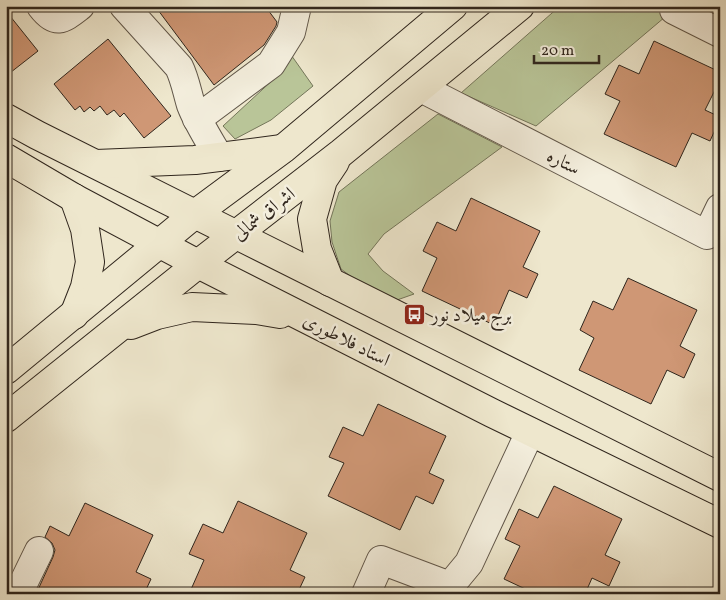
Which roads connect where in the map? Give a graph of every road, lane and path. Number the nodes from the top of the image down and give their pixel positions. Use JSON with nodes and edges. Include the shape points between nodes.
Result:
{"nodes":[{"id":1,"x":41,"y":6,"type":"edge"},
{"id":2,"x":80,"y":6,"type":"edge"},
{"id":3,"x":124,"y":6,"type":"edge"},
{"id":4,"x":297,"y":6,"type":"edge"},
{"id":5,"x":453,"y":6,"type":"edge"},
{"id":6,"x":520,"y":6,"type":"edge"},
{"id":7,"x":674,"y":10,"type":"dead end"},
{"id":8,"x":720,"y":33,"type":"edge"},
{"id":9,"x":421,"y":88,"type":"junction"},
{"id":10,"x":6,"y":118,"type":"edge"},
{"id":11,"x":197,"y":119,"type":"junction"},
{"id":12,"x":283,"y":149,"type":"junction"},
{"id":13,"x":341,"y":153,"type":"junction"},
{"id":14,"x":219,"y":157,"type":"junction"},
{"id":15,"x":6,"y":158,"type":"edge"},
{"id":16,"x":95,"y":164,"type":"junction"},
{"id":17,"x":74,"y":198,"type":"junction"},
{"id":18,"x":720,"y":208,"type":"edge"},
{"id":19,"x":195,"y":214,"type":"junction"},
{"id":20,"x":235,"y":234,"type":"junction"},
{"id":21,"x":160,"y":243,"type":"junction"},
{"id":22,"x":198,"y":264,"type":"junction"},
{"id":23,"x":330,"y":282,"type":"junction"},
{"id":24,"x":74,"y":315,"type":"junction"},
{"id":25,"x":308,"y":319,"type":"junction"},
{"id":26,"x":111,"y":332,"type":"junction"},
{"id":27,"x":6,"y":370,"type":"edge"},
{"id":28,"x":6,"y":418,"type":"edge"},
{"id":29,"x":530,"y":432,"type":"junction"},
{"id":30,"x":720,"y":477,"type":"edge"},
{"id":31,"x":720,"y":524,"type":"edge"},
{"id":32,"x":39,"y":551,"type":"dead end"},
{"id":33,"x":18,"y":594,"type":"edge"},
{"id":34,"x":366,"y":594,"type":"edge"}],
"edges":[{"from":1,"to":2,"type":"street","via":[[60,20]]},
{"from":3,"to":11,"type":"street","via":[[179,67]]},
{"from":4,"to":11,"type":"street","via":[[290,32],[272,64]]},
{"from":5,"to":12,"type":"main road","name":"اشراق شمالی"},
{"from":6,"to":9,"type":"main road","name":"اشراق شمالی"},
{"from":7,"to":8,"type":"street"},
{"from":9,"to":13,"type":"main road","name":"اشراق شمالی"},
{"from":9,"to":18,"type":"street","name":"ستاره","via":[[707,235]]},
{"from":10,"to":16,"type":"main road"},
{"from":11,"to":14,"type":"street"},
{"from":12,"to":14,"type":"main road"},
{"from":12,"to":19,"type":"main road","name":"اشراق شمالی"},
{"from":13,"to":20,"type":"main road","name":"اشراق شمالی"},
{"from":13,"to":23,"type":"main road","via":[[323,180],[312,219],[317,249]]},
{"from":14,"to":16,"type":"main road"},
{"from":15,"to":17,"type":"main road","name":"استاد فلاطوری"},
{"from":16,"to":19,"type":"main road"},
{"from":17,"to":21,"type":"main road","name":"استاد فلاطوری"},
{"from":17,"to":24,"type":"main road","via":[[85,228],[90,262],[85,288]]},
{"from":19,"to":20,"type":"main road"},
{"from":19,"to":21,"type":"main road","name":"اشراق شمالی"},
{"from":20,"to":22,"type":"main road","name":"اشراق شمالی"},
{"from":20,"to":23,"type":"main road"},
{"from":21,"to":22,"type":"main road","name":"استاد فلاطوری"},
{"from":21,"to":24,"type":"main road","name":"اشراق شمالی"},
{"from":22,"to":25,"type":"main road","name":"استاد فلاطوری"},
{"from":22,"to":26,"type":"main road","name":"اشراق شمالی"},
{"from":23,"to":30,"type":"main road"},
{"from":24,"to":27,"type":"main road","name":"اشراق شمالی"},
{"from":25,"to":26,"type":"main road","via":[[256,310],[192,307],[156,315]]},
{"from":25,"to":29,"type":"main road","name":"استاد فلاطوری"},
{"from":26,"to":28,"type":"main road","name":"اشراق شمالی"},
{"from":29,"to":31,"type":"main road","name":"استاد فلاطوری"},
{"from":29,"to":34,"type":"street","via":[[469,563],[450,586],[381,560]]},
{"from":32,"to":33,"type":"street"}]}
